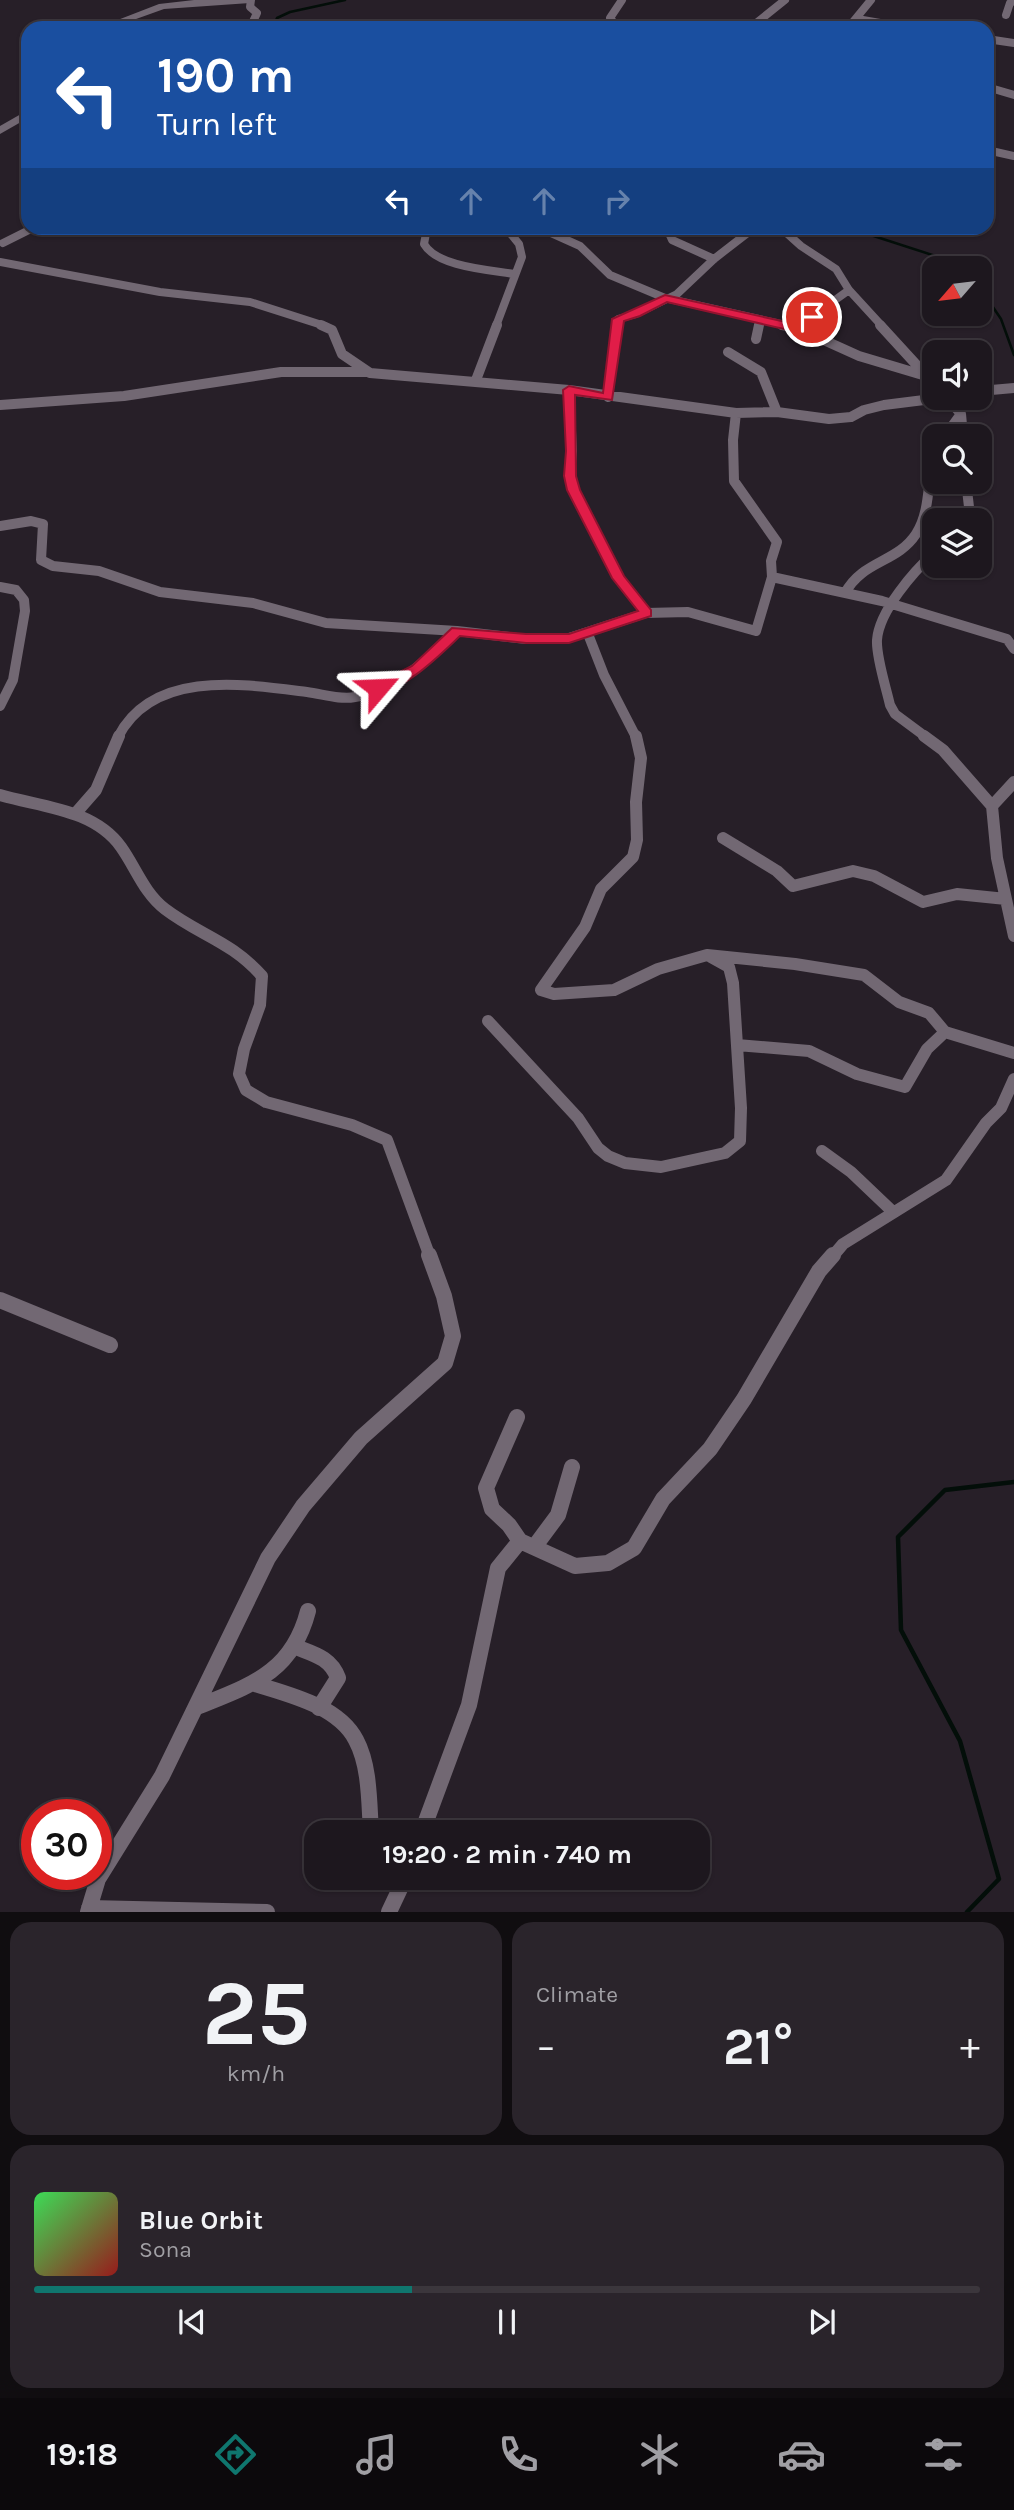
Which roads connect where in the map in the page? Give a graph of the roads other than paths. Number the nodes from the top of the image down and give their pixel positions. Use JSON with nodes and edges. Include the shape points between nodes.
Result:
{"nodes":[{"id":1,"x":226,"y":0,"type":"edge"},
{"id":2,"x":251,"y":0,"type":"edge"},
{"id":3,"x":622,"y":0,"type":"edge"},
{"id":4,"x":785,"y":0,"type":"edge"},
{"id":5,"x":869,"y":0,"type":"edge"},
{"id":6,"x":1014,"y":1,"type":"edge"},
{"id":7,"x":1006,"y":15,"type":"dead end"},
{"id":8,"x":856,"y":19,"type":"joint"},
{"id":9,"x":121,"y":21,"type":"edge"},
{"id":10,"x":253,"y":21,"type":"edge"},
{"id":11,"x":612,"y":21,"type":"edge"},
{"id":12,"x":759,"y":21,"type":"edge"},
{"id":13,"x":868,"y":21,"type":"edge"},
{"id":14,"x":994,"y":40,"type":"edge"},
{"id":15,"x":1014,"y":43,"type":"edge"},
{"id":16,"x":994,"y":89,"type":"edge"},
{"id":17,"x":1014,"y":94,"type":"edge"},
{"id":18,"x":21,"y":118,"type":"edge"},
{"id":19,"x":0,"y":131,"type":"edge"},
{"id":20,"x":994,"y":152,"type":"edge"},
{"id":21,"x":1014,"y":156,"type":"edge"},
{"id":22,"x":21,"y":234,"type":"edge"},
{"id":23,"x":426,"y":235,"type":"edge"},
{"id":24,"x":512,"y":235,"type":"edge"},
{"id":25,"x":556,"y":235,"type":"edge"},
{"id":26,"x":670,"y":235,"type":"edge"},
{"id":27,"x":745,"y":235,"type":"edge"},
{"id":28,"x":789,"y":235,"type":"edge"},
{"id":29,"x":1,"y":243,"type":"edge"},
{"id":30,"x":714,"y":259,"type":"junction"},
{"id":31,"x":0,"y":262,"type":"edge"},
{"id":32,"x":514,"y":274,"type":"junction"},
{"id":33,"x":849,"y":290,"type":"junction"},
{"id":34,"x":665,"y":298,"type":"junction"},
{"id":35,"x":760,"y":321,"type":"junction"},
{"id":36,"x":797,"y":328,"type":"junction"},
{"id":37,"x":756,"y":339,"type":"dead end"},
{"id":38,"x":728,"y":352,"type":"dead end"},
{"id":39,"x":922,"y":370,"type":"edge"},
{"id":40,"x":366,"y":372,"type":"junction"},
{"id":41,"x":922,"y":378,"type":"edge"},
{"id":42,"x":476,"y":380,"type":"junction"},
{"id":43,"x":1014,"y":388,"type":"edge"},
{"id":44,"x":569,"y":390,"type":"junction"},
{"id":45,"x":992,"y":390,"type":"edge"},
{"id":46,"x":608,"y":397,"type":"junction"},
{"id":47,"x":922,"y":400,"type":"edge"},
{"id":48,"x":0,"y":405,"type":"edge"},
{"id":49,"x":958,"y":410,"type":"edge"},
{"id":50,"x":777,"y":412,"type":"junction"},
{"id":51,"x":736,"y":413,"type":"junction"},
{"id":52,"x":961,"y":414,"type":"junction"},
{"id":53,"x":954,"y":424,"type":"edge"},
{"id":54,"x":962,"y":424,"type":"edge"},
{"id":55,"x":927,"y":494,"type":"edge"},
{"id":56,"x":0,"y":526,"type":"edge"},
{"id":57,"x":922,"y":564,"type":"edge"},
{"id":58,"x":772,"y":577,"type":"junction"},
{"id":59,"x":0,"y":587,"type":"edge"},
{"id":60,"x":845,"y":593,"type":"junction"},
{"id":61,"x":891,"y":604,"type":"junction"},
{"id":62,"x":646,"y":613,"type":"junction"},
{"id":63,"x":457,"y":631,"type":"junction"},
{"id":64,"x":588,"y":634,"type":"junction"},
{"id":65,"x":1014,"y":649,"type":"edge"},
{"id":66,"x":0,"y":706,"type":"edge"},
{"id":67,"x":1014,"y":782,"type":"edge"},
{"id":68,"x":0,"y":795,"type":"edge"},
{"id":69,"x":992,"y":806,"type":"junction"},
{"id":70,"x":75,"y":814,"type":"junction"},
{"id":71,"x":723,"y":838,"type":"dead end"},
{"id":72,"x":1006,"y":899,"type":"junction"},
{"id":73,"x":1014,"y":936,"type":"edge"},
{"id":74,"x":707,"y":955,"type":"junction"},
{"id":75,"x":488,"y":1021,"type":"dead end"},
{"id":76,"x":945,"y":1032,"type":"junction"},
{"id":77,"x":737,"y":1045,"type":"junction"},
{"id":78,"x":1014,"y":1053,"type":"edge"},
{"id":79,"x":1014,"y":1079,"type":"edge"},
{"id":80,"x":822,"y":1151,"type":"dead end"},
{"id":81,"x":892,"y":1211,"type":"junction"},
{"id":82,"x":0,"y":1300,"type":"edge"},
{"id":83,"x":110,"y":1345,"type":"dead end"},
{"id":84,"x":517,"y":1417,"type":"dead end"},
{"id":85,"x":572,"y":1467,"type":"dead end"},
{"id":86,"x":520,"y":1541,"type":"junction"},
{"id":87,"x":536,"y":1546,"type":"junction"},
{"id":88,"x":308,"y":1611,"type":"dead end"},
{"id":89,"x":296,"y":1647,"type":"junction"},
{"id":90,"x":253,"y":1683,"type":"junction"},
{"id":91,"x":197,"y":1707,"type":"junction"},
{"id":92,"x":319,"y":1708,"type":"junction"},
{"id":93,"x":369,"y":1820,"type":"edge"},
{"id":94,"x":426,"y":1820,"type":"edge"},
{"id":95,"x":399,"y":1890,"type":"edge"},
{"id":96,"x":89,"y":1910,"type":"edge"},
{"id":97,"x":267,"y":1912,"type":"edge"},
{"id":98,"x":389,"y":1912,"type":"edge"}],
"edges":[{"from":1,"to":2,"type":"street"},
{"from":1,"to":9,"type":"street","via":[[163,6]]},
{"from":2,"to":10,"type":"street","via":[[250,7],[257,13]]},
{"from":3,"to":11,"type":"street","via":[[610,18]]},
{"from":4,"to":12,"type":"street"},
{"from":5,"to":8,"type":"street"},
{"from":6,"to":7,"type":"street"},
{"from":8,"to":13,"type":"street"},
{"from":14,"to":15,"type":"street"},
{"from":16,"to":17,"type":"street"},
{"from":18,"to":19,"type":"street"},
{"from":20,"to":21,"type":"street"},
{"from":22,"to":29,"type":"street"},
{"from":23,"to":32,"type":"street","via":[[428,251],[448,262]]},
{"from":24,"to":32,"type":"street","via":[[522,257]]},
{"from":25,"to":34,"type":"street","via":[[580,246],[610,275]]},
{"from":26,"to":30,"type":"street"},
{"from":27,"to":30,"type":"street"},
{"from":28,"to":33,"type":"street","via":[[836,269]]},
{"from":30,"to":34,"type":"street","via":[[677,294]]},
{"from":31,"to":40,"type":"street","via":[[160,292],[250,302],[331,330],[342,354]]},
{"from":32,"to":42,"type":"street"},
{"from":33,"to":36,"type":"street"},
{"from":33,"to":39,"type":"street"},
{"from":34,"to":35,"type":"street"},
{"from":34,"to":46,"type":"street","via":[[618,319]]},
{"from":35,"to":36,"type":"street"},
{"from":35,"to":37,"type":"street"},
{"from":36,"to":41,"type":"street"},
{"from":38,"to":50,"type":"street","via":[[761,372]]},
{"from":40,"to":42,"type":"street"},
{"from":40,"to":48,"type":"street","via":[[281,372],[124,396]]},
{"from":42,"to":44,"type":"street"},
{"from":43,"to":45,"type":"street"},
{"from":44,"to":46,"type":"street"},
{"from":44,"to":62,"type":"street","via":[[573,490],[619,578]]},
{"from":46,"to":51,"type":"street"},
{"from":47,"to":50,"type":"street","via":[[829,419]]},
{"from":49,"to":52,"type":"street"},
{"from":50,"to":51,"type":"street"},
{"from":51,"to":58,"type":"street","via":[[734,481],[777,542]]},
{"from":52,"to":53,"type":"street"},
{"from":52,"to":54,"type":"street"},
{"from":55,"to":60,"type":"street","via":[[926,509],[909,544],[861,570],[850,579]]},
{"from":56,"to":63,"type":"street","via":[[31,521],[43,524],[41,560],[52,566],[99,571],[160,592],[254,603],[326,623]]},
{"from":57,"to":61,"type":"street"},
{"from":58,"to":60,"type":"street"},
{"from":58,"to":62,"type":"street","via":[[756,631],[688,612]]},
{"from":59,"to":66,"type":"street","via":[[16,590],[25,611],[13,680]]},
{"from":60,"to":61,"type":"street"},
{"from":61,"to":65,"type":"street","via":[[1007,639]]},
{"from":61,"to":69,"type":"street","via":[[877,639],[890,705],[895,714],[943,750]]},
{"from":62,"to":64,"type":"street"},
{"from":63,"to":64,"type":"street","via":[[526,639]]},
{"from":63,"to":70,"type":"street","via":[[417,669],[359,698],[225,685],[153,699],[119,730],[96,789]]},
{"from":64,"to":74,"type":"street","via":[[634,729],[640,758],[637,840],[633,857],[601,889],[585,927],[541,990],[554,994],[614,990],[658,969]]},
{"from":67,"to":69,"type":"street"},
{"from":68,"to":70,"type":"street"},
{"from":69,"to":72,"type":"street"},
{"from":70,"to":91,"type":"street","via":[[114,838],[146,892],[166,909],[230,943],[262,976],[260,1005],[239,1074],[246,1090],[265,1102],[352,1125],[387,1140],[444,1296],[453,1336],[445,1363],[361,1438],[303,1506],[268,1558]]},
{"from":71,"to":72,"type":"street","via":[[793,886],[853,871],[874,876],[923,902],[957,894]]},
{"from":72,"to":73,"type":"street"},
{"from":74,"to":76,"type":"street","via":[[864,975],[899,1002],[929,1013]]},
{"from":74,"to":77,"type":"street","via":[[729,967]]},
{"from":75,"to":77,"type":"street","via":[[578,1118],[598,1148],[625,1163],[661,1167],[724,1153],[740,1141]]},
{"from":76,"to":77,"type":"street","via":[[927,1049],[905,1087],[857,1074],[809,1051]]},
{"from":76,"to":78,"type":"street"},
{"from":79,"to":81,"type":"street","via":[[1002,1108],[946,1180]]},
{"from":80,"to":81,"type":"street"},
{"from":81,"to":87,"type":"street","via":[[843,1244],[819,1271],[710,1450],[663,1499],[634,1548],[608,1563],[575,1566]]},
{"from":82,"to":83,"type":"street"},
{"from":84,"to":86,"type":"street","via":[[486,1489],[492,1509]]},
{"from":85,"to":87,"type":"street","via":[[558,1515]]},
{"from":86,"to":87,"type":"street"},
{"from":86,"to":94,"type":"street","via":[[498,1568],[469,1705]]},
{"from":88,"to":89,"type":"street"},
{"from":89,"to":90,"type":"street"},
{"from":89,"to":92,"type":"street","via":[[325,1658],[335,1669],[338,1678]]},
{"from":90,"to":91,"type":"street"},
{"from":90,"to":92,"type":"street"},
{"from":91,"to":96,"type":"street","via":[[162,1776],[98,1879]]},
{"from":92,"to":93,"type":"street","via":[[355,1740]]},
{"from":95,"to":98,"type":"street"},
{"from":96,"to":97,"type":"street"}]}
